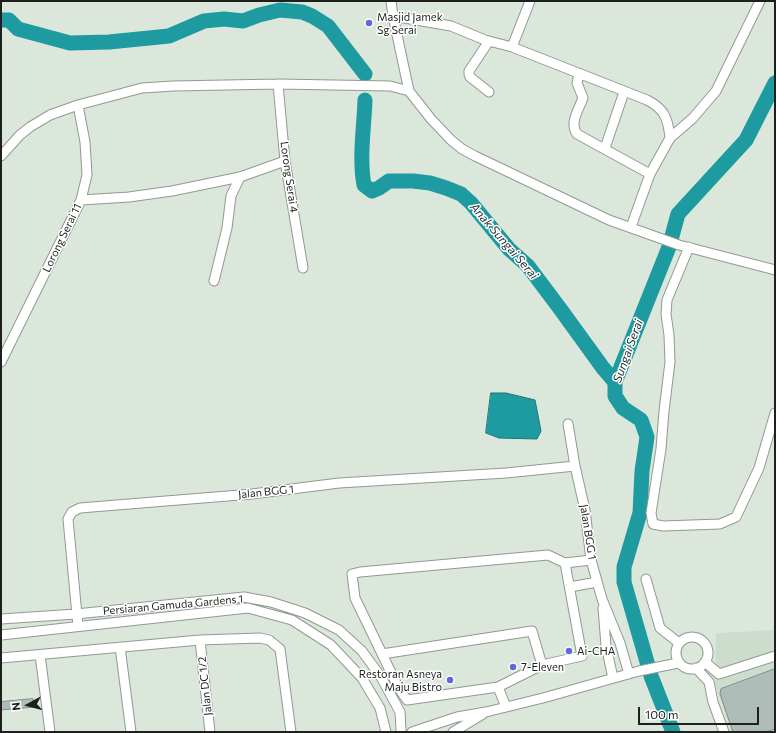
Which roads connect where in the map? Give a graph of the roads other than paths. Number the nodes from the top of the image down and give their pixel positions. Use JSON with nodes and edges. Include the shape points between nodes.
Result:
{"nodes":[{"id":1,"x":391,"y":1,"type":"edge"},
{"id":2,"x":530,"y":1,"type":"edge"},
{"id":3,"x":760,"y":1,"type":"edge"},
{"id":4,"x":392,"y":16,"type":"junction"},
{"id":5,"x":489,"y":41,"type":"junction"},
{"id":6,"x":512,"y":47,"type":"junction"},
{"id":7,"x":579,"y":74,"type":"junction"},
{"id":8,"x":278,"y":84,"type":"junction"},
{"id":9,"x":409,"y":91,"type":"junction"},
{"id":10,"x":489,"y":92,"type":"dead end"},
{"id":11,"x":624,"y":92,"type":"junction"},
{"id":12,"x":78,"y":104,"type":"junction"},
{"id":13,"x":670,"y":138,"type":"junction"},
{"id":14,"x":605,"y":148,"type":"junction"},
{"id":15,"x":1,"y":156,"type":"edge"},
{"id":16,"x":285,"y":161,"type":"junction"},
{"id":17,"x":650,"y":174,"type":"junction"},
{"id":18,"x":240,"y":177,"type":"junction"},
{"id":19,"x":81,"y":200,"type":"junction"},
{"id":20,"x":631,"y":227,"type":"junction"},
{"id":21,"x":689,"y":247,"type":"junction"},
{"id":22,"x":303,"y":268,"type":"dead end"},
{"id":23,"x":775,"y":270,"type":"edge"},
{"id":24,"x":214,"y":280,"type":"dead end"},
{"id":25,"x":1,"y":362,"type":"edge"},
{"id":26,"x":775,"y":413,"type":"edge"},
{"id":27,"x":568,"y":424,"type":"dead end"},
{"id":28,"x":575,"y":466,"type":"junction"},
{"id":29,"x":591,"y":560,"type":"junction"},
{"id":30,"x":565,"y":563,"type":"junction"},
{"id":31,"x":646,"y":579,"type":"dead end"},
{"id":32,"x":597,"y":582,"type":"junction"},
{"id":33,"x":570,"y":587,"type":"junction"},
{"id":34,"x":602,"y":598,"type":"junction"},
{"id":35,"x":76,"y":614,"type":"junction"},
{"id":36,"x":1,"y":619,"type":"edge"},
{"id":37,"x":78,"y":626,"type":"junction"},
{"id":38,"x":1,"y":635,"type":"edge"},
{"id":39,"x":200,"y":640,"type":"junction"},
{"id":40,"x":679,"y":643,"type":"junction"},
{"id":41,"x":120,"y":647,"type":"junction"},
{"id":42,"x":382,"y":654,"type":"junction"},
{"id":43,"x":40,"y":655,"type":"junction"},
{"id":44,"x":775,"y":656,"type":"edge"},
{"id":45,"x":1,"y":658,"type":"edge"},
{"id":46,"x":705,"y":662,"type":"junction"},
{"id":47,"x":678,"y":663,"type":"junction"},
{"id":48,"x":542,"y":665,"type":"junction"},
{"id":49,"x":696,"y":668,"type":"junction"},
{"id":50,"x":629,"y":674,"type":"junction"},
{"id":51,"x":719,"y":674,"type":"junction"},
{"id":52,"x":613,"y":678,"type":"junction"},
{"id":53,"x":709,"y":682,"type":"junction"},
{"id":54,"x":498,"y":687,"type":"junction"},
{"id":55,"x":506,"y":706,"type":"junction"},
{"id":56,"x":486,"y":712,"type":"junction"},
{"id":57,"x":404,"y":731,"type":"edge"},
{"id":58,"x":50,"y":732,"type":"edge"},
{"id":59,"x":131,"y":732,"type":"edge"},
{"id":60,"x":210,"y":732,"type":"edge"},
{"id":61,"x":291,"y":732,"type":"edge"},
{"id":62,"x":386,"y":732,"type":"edge"},
{"id":63,"x":390,"y":732,"type":"edge"},
{"id":64,"x":412,"y":732,"type":"edge"},
{"id":65,"x":453,"y":732,"type":"edge"},
{"id":66,"x":724,"y":732,"type":"edge"}],
"edges":[{"from":1,"to":4,"type":"street"},
{"from":2,"to":6,"type":"street"},
{"from":3,"to":13,"type":"street","via":[[716,91],[693,118]]},
{"from":4,"to":5,"type":"street","via":[[451,26]]},
{"from":4,"to":9,"type":"street"},
{"from":5,"to":6,"type":"street"},
{"from":5,"to":10,"type":"street","via":[[469,74]]},
{"from":6,"to":7,"type":"street"},
{"from":7,"to":11,"type":"street"},
{"from":7,"to":14,"type":"street","via":[[577,83],[583,98],[573,127],[577,134]]},
{"from":8,"to":9,"type":"street","via":[[390,86]]},
{"from":8,"to":12,"type":"street","via":[[142,88]]},
{"from":8,"to":16,"type":"street","name":"Lorong Serai 4"},
{"from":9,"to":20,"type":"street","via":[[431,119],[462,150],[609,220]]},
{"from":11,"to":13,"type":"street","via":[[656,105],[662,111],[669,124]]},
{"from":11,"to":14,"type":"street"},
{"from":12,"to":15,"type":"street","via":[[50,115],[30,127]]},
{"from":12,"to":19,"type":"street","name":"Lorong Serai 11","via":[[85,142],[87,175]]},
{"from":13,"to":17,"type":"street"},
{"from":14,"to":17,"type":"street"},
{"from":16,"to":18,"type":"street"},
{"from":16,"to":22,"type":"street","name":"Lorong Serai 4"},
{"from":17,"to":20,"type":"street"},
{"from":18,"to":19,"type":"street","via":[[172,191]]},
{"from":18,"to":24,"type":"street","via":[[231,196],[227,228]]},
{"from":19,"to":25,"type":"street","name":"Lorong Serai 11"},
{"from":20,"to":21,"type":"street"},
{"from":21,"to":23,"type":"street"},
{"from":21,"to":26,"type":"street","via":[[667,300],[670,362],[651,513],[653,524],[720,524],[736,517],[759,468]]},
{"from":27,"to":28,"type":"street","name":"Jalan BGG 1"},
{"from":28,"to":29,"type":"street","name":"Jalan BGG 1","via":[[585,510]]},
{"from":28,"to":35,"type":"street","name":"Jalan BGG 1","via":[[339,484],[80,508],[72,512],[68,519]]},
{"from":29,"to":30,"type":"street"},
{"from":29,"to":32,"type":"street","name":"Jalan BGG 1"},
{"from":30,"to":33,"type":"street"},
{"from":30,"to":42,"type":"street","via":[[548,555],[352,574],[355,598]]},
{"from":31,"to":40,"type":"street","via":[[660,628]]},
{"from":32,"to":33,"type":"street"},
{"from":32,"to":34,"type":"street","name":"Jalan BGG 1"},
{"from":33,"to":48,"type":"street","via":[[582,656]]},
{"from":34,"to":50,"type":"street","name":"Jalan BGG 1"},
{"from":34,"to":52,"type":"street","name":"Jalan BGG 1","via":[[606,646]]},
{"from":35,"to":36,"type":"street","name":"Persiaran Gamuda Gardens 1"},
{"from":35,"to":37,"type":"street","name":"Jalan BGG 1"},
{"from":35,"to":57,"type":"street","name":"Persiaran Gamuda Gardens 1","via":[[244,597],[271,602],[305,613],[339,630],[362,652],[381,677],[400,712]]},
{"from":37,"to":38,"type":"street","name":"Persiaran Gamuda Gardens 1"},
{"from":37,"to":62,"type":"street","name":"Persiaran Gamuda Gardens 1","via":[[248,608],[292,620],[332,645],[362,678],[380,708]]},
{"from":39,"to":41,"type":"street"},
{"from":39,"to":60,"type":"street","name":"Jalan DC 1/2"},
{"from":39,"to":61,"type":"street","via":[[260,638],[269,640],[280,649]]},
{"from":40,"to":46,"type":"street","via":[[690,636],[701,639],[708,649]]},
{"from":40,"to":47,"type":"street","via":[[676,651]]},
{"from":41,"to":43,"type":"street"},
{"from":41,"to":59,"type":"street"},
{"from":42,"to":48,"type":"street","via":[[532,630]]},
{"from":42,"to":54,"type":"street","via":[[407,700]]},
{"from":43,"to":45,"type":"street"},
{"from":43,"to":58,"type":"street"},
{"from":44,"to":51,"type":"street"},
{"from":46,"to":49,"type":"street"},
{"from":46,"to":51,"type":"street"},
{"from":47,"to":49,"type":"street","via":[[686,668]]},
{"from":47,"to":50,"type":"street"},
{"from":48,"to":54,"type":"street"},
{"from":49,"to":53,"type":"street"},
{"from":50,"to":52,"type":"street"},
{"from":51,"to":53,"type":"street"},
{"from":52,"to":55,"type":"street"},
{"from":53,"to":66,"type":"street"},
{"from":54,"to":55,"type":"street"},
{"from":55,"to":56,"type":"street"},
{"from":56,"to":64,"type":"street","via":[[457,716]]},
{"from":56,"to":65,"type":"street"},
{"from":57,"to":63,"type":"street"}]}
